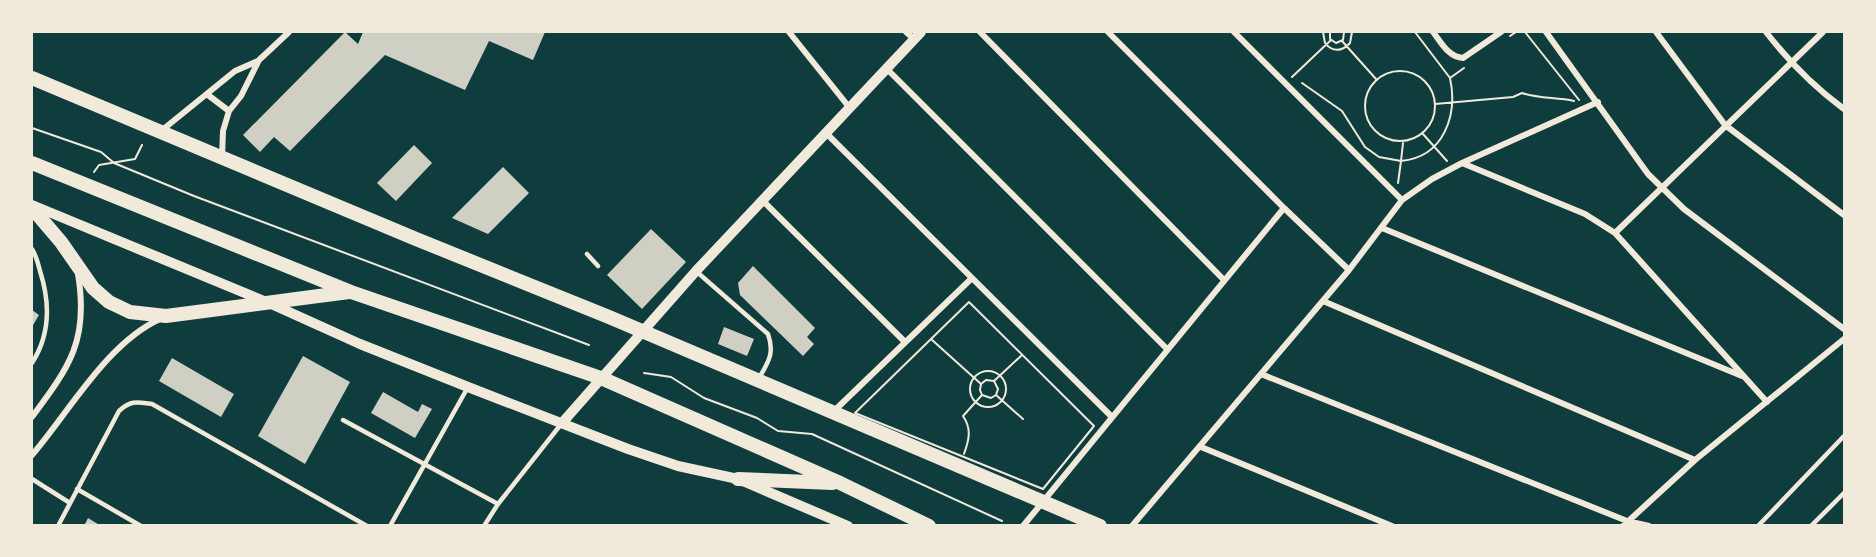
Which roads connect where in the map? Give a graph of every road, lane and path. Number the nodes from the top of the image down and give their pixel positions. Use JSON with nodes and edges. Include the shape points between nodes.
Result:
{"nodes":[{"id":1,"x":289,"y":32,"type":"edge"},
{"id":2,"x":789,"y":32,"type":"edge"},
{"id":3,"x":980,"y":32,"type":"edge"},
{"id":4,"x":1108,"y":32,"type":"edge"},
{"id":5,"x":1234,"y":32,"type":"edge"},
{"id":6,"x":1323,"y":32,"type":"edge"},
{"id":7,"x":1330,"y":32,"type":"edge"},
{"id":8,"x":1344,"y":32,"type":"edge"},
{"id":9,"x":1352,"y":32,"type":"edge"},
{"id":10,"x":1433,"y":32,"type":"edge"},
{"id":11,"x":1501,"y":32,"type":"edge"},
{"id":12,"x":1525,"y":32,"type":"edge"},
{"id":13,"x":1546,"y":32,"type":"edge"},
{"id":14,"x":1656,"y":32,"type":"edge"},
{"id":15,"x":1766,"y":32,"type":"edge"},
{"id":16,"x":1823,"y":32,"type":"edge"},
{"id":17,"x":914,"y":34,"type":"edge"},
{"id":18,"x":1331,"y":40,"type":"junction"},
{"id":19,"x":1342,"y":41,"type":"junction"},
{"id":20,"x":1326,"y":45,"type":"junction"},
{"id":21,"x":1347,"y":46,"type":"junction"},
{"id":22,"x":258,"y":61,"type":"junction"},
{"id":23,"x":1790,"y":63,"type":"junction"},
{"id":24,"x":887,"y":69,"type":"junction"},
{"id":25,"x":1292,"y":77,"type":"dead end"},
{"id":26,"x":32,"y":78,"type":"edge"},
{"id":27,"x":1450,"y":78,"type":"dead end"},
{"id":28,"x":1377,"y":80,"type":"junction"},
{"id":29,"x":1300,"y":82,"type":"dead end"},
{"id":30,"x":208,"y":95,"type":"junction"},
{"id":31,"x":1452,"y":102,"type":"junction"},
{"id":32,"x":1580,"y":102,"type":"junction"},
{"id":33,"x":1598,"y":102,"type":"junction"},
{"id":34,"x":1435,"y":104,"type":"junction"},
{"id":35,"x":849,"y":107,"type":"junction"},
{"id":36,"x":1570,"y":107,"type":"dead end"},
{"id":37,"x":1845,"y":109,"type":"edge"},
{"id":38,"x":229,"y":111,"type":"junction"},
{"id":39,"x":1725,"y":125,"type":"junction"},
{"id":40,"x":32,"y":128,"type":"edge"},
{"id":41,"x":160,"y":131,"type":"junction"},
{"id":42,"x":826,"y":133,"type":"junction"},
{"id":43,"x":1423,"y":133,"type":"junction"},
{"id":44,"x":1403,"y":141,"type":"junction"},
{"id":45,"x":142,"y":145,"type":"dead end"},
{"id":46,"x":1435,"y":146,"type":"junction"},
{"id":47,"x":222,"y":157,"type":"junction"},
{"id":48,"x":1401,"y":161,"type":"junction"},
{"id":49,"x":32,"y":163,"type":"edge"},
{"id":50,"x":114,"y":163,"type":"junction"},
{"id":51,"x":1449,"y":163,"type":"dead end"},
{"id":52,"x":1462,"y":163,"type":"junction"},
{"id":53,"x":91,"y":178,"type":"dead end"},
{"id":54,"x":1398,"y":187,"type":"dead end"},
{"id":55,"x":1661,"y":187,"type":"junction"},
{"id":56,"x":762,"y":200,"type":"junction"},
{"id":57,"x":1402,"y":200,"type":"junction"},
{"id":58,"x":32,"y":207,"type":"edge"},
{"id":59,"x":1284,"y":208,"type":"junction"},
{"id":60,"x":1845,"y":215,"type":"edge"},
{"id":61,"x":1382,"y":228,"type":"junction"},
{"id":62,"x":1615,"y":233,"type":"junction"},
{"id":63,"x":32,"y":249,"type":"edge"},
{"id":64,"x":587,"y":254,"type":"dead end"},
{"id":65,"x":598,"y":266,"type":"dead end"},
{"id":66,"x":77,"y":267,"type":"junction"},
{"id":67,"x":1349,"y":270,"type":"junction"},
{"id":68,"x":696,"y":271,"type":"junction"},
{"id":69,"x":972,"y":278,"type":"junction"},
{"id":70,"x":1224,"y":280,"type":"junction"},
{"id":71,"x":351,"y":292,"type":"junction"},
{"id":72,"x":1323,"y":301,"type":"junction"},
{"id":73,"x":269,"y":303,"type":"junction"},
{"id":74,"x":166,"y":316,"type":"junction"},
{"id":75,"x":1845,"y":329,"type":"edge"},
{"id":76,"x":642,"y":331,"type":"junction"},
{"id":77,"x":931,"y":339,"type":"junction"},
{"id":78,"x":1845,"y":339,"type":"edge"},
{"id":79,"x":905,"y":342,"type":"junction"},
{"id":80,"x":589,"y":345,"type":"dead end"},
{"id":81,"x":1167,"y":349,"type":"junction"},
{"id":82,"x":1022,"y":355,"type":"junction"},
{"id":83,"x":32,"y":363,"type":"edge"},
{"id":84,"x":644,"y":373,"type":"dead end"},
{"id":85,"x":1261,"y":374,"type":"junction"},
{"id":86,"x":1000,"y":376,"type":"junction"},
{"id":87,"x":975,"y":377,"type":"junction"},
{"id":88,"x":1746,"y":377,"type":"junction"},
{"id":89,"x":601,"y":378,"type":"junction"},
{"id":90,"x":758,"y":380,"type":"junction"},
{"id":91,"x":994,"y":381,"type":"junction"},
{"id":92,"x":981,"y":384,"type":"junction"},
{"id":93,"x":468,"y":387,"type":"junction"},
{"id":94,"x":982,"y":395,"type":"junction"},
{"id":95,"x":996,"y":395,"type":"junction"},
{"id":96,"x":1002,"y":400,"type":"junction"},
{"id":97,"x":975,"y":402,"type":"junction"},
{"id":98,"x":1767,"y":402,"type":"junction"},
{"id":99,"x":833,"y":411,"type":"junction"},
{"id":100,"x":1111,"y":416,"type":"junction"},
{"id":101,"x":32,"y":417,"type":"edge"},
{"id":102,"x":1023,"y":419,"type":"dead end"},
{"id":103,"x":343,"y":420,"type":"dead end"},
{"id":104,"x":562,"y":423,"type":"junction"},
{"id":105,"x":1845,"y":436,"type":"edge"},
{"id":106,"x":1200,"y":447,"type":"junction"},
{"id":107,"x":32,"y":454,"type":"edge"},
{"id":108,"x":963,"y":457,"type":"junction"},
{"id":109,"x":1695,"y":460,"type":"junction"},
{"id":110,"x":424,"y":464,"type":"junction"},
{"id":111,"x":32,"y":479,"type":"edge"},
{"id":112,"x":738,"y":479,"type":"junction"},
{"id":113,"x":840,"y":483,"type":"junction"},
{"id":114,"x":77,"y":489,"type":"junction"},
{"id":115,"x":1845,"y":493,"type":"edge"},
{"id":116,"x":1042,"y":501,"type":"junction"},
{"id":117,"x":70,"y":503,"type":"junction"},
{"id":118,"x":498,"y":504,"type":"junction"},
{"id":119,"x":1002,"y":522,"type":"dead end"},
{"id":120,"x":1625,"y":523,"type":"edge"},
{"id":121,"x":58,"y":525,"type":"edge"},
{"id":122,"x":141,"y":525,"type":"edge"},
{"id":123,"x":367,"y":525,"type":"edge"},
{"id":124,"x":390,"y":525,"type":"edge"},
{"id":125,"x":484,"y":525,"type":"edge"},
{"id":126,"x":848,"y":525,"type":"edge"},
{"id":127,"x":929,"y":525,"type":"edge"},
{"id":128,"x":1023,"y":525,"type":"edge"},
{"id":129,"x":1100,"y":525,"type":"edge"},
{"id":130,"x":1132,"y":525,"type":"edge"},
{"id":131,"x":1392,"y":525,"type":"edge"},
{"id":132,"x":1649,"y":525,"type":"edge"},
{"id":133,"x":1758,"y":525,"type":"edge"},
{"id":134,"x":1811,"y":525,"type":"edge"}],
"edges":[{"from":1,"to":22,"type":"street"},
{"from":2,"to":35,"type":"street"},
{"from":3,"to":70,"type":"street"},
{"from":4,"to":59,"type":"street"},
{"from":5,"to":57,"type":"street"},
{"from":6,"to":20,"type":"path"},
{"from":7,"to":18,"type":"path"},
{"from":8,"to":19,"type":"path"},
{"from":9,"to":21,"type":"path"},
{"from":10,"to":11,"type":"street","via":[[1456,57],[1469,56]]},
{"from":12,"to":32,"type":"path"},
{"from":13,"to":33,"type":"street"},
{"from":14,"to":39,"type":"street"},
{"from":15,"to":23,"type":"street"},
{"from":16,"to":23,"type":"street"},
{"from":17,"to":24,"type":"street"},
{"from":18,"to":19,"type":"path"},
{"from":18,"to":20,"type":"path"},
{"from":19,"to":21,"type":"path"},
{"from":20,"to":21,"type":"path","via":[[1337,50]]},
{"from":20,"to":25,"type":"path"},
{"from":21,"to":28,"type":"path"},
{"from":22,"to":30,"type":"street","via":[[235,71]]},
{"from":22,"to":38,"type":"street"},
{"from":23,"to":37,"type":"street"},
{"from":23,"to":39,"type":"street"},
{"from":24,"to":35,"type":"street"},
{"from":24,"to":81,"type":"street"},
{"from":26,"to":41,"type":"main road"},
{"from":27,"to":31,"type":"path"},
{"from":28,"to":34,"type":"path","via":[[1390,72],[1413,73],[1430,88]]},
{"from":28,"to":44,"type":"path","via":[[1366,97],[1368,120],[1383,137]]},
{"from":29,"to":48,"type":"path","via":[[1342,111],[1365,147],[1379,157]]},
{"from":30,"to":38,"type":"street"},
{"from":30,"to":41,"type":"street"},
{"from":31,"to":32,"type":"path","via":[[1522,93]]},
{"from":31,"to":34,"type":"path"},
{"from":31,"to":46,"type":"path","via":[[1450,122]]},
{"from":32,"to":36,"type":"path"},
{"from":33,"to":52,"type":"street"},
{"from":33,"to":55,"type":"street","via":[[1636,160]]},
{"from":34,"to":43,"type":"path","via":[[1433,121]]},
{"from":35,"to":42,"type":"street"},
{"from":38,"to":47,"type":"street"},
{"from":39,"to":55,"type":"street"},
{"from":39,"to":60,"type":"street"},
{"from":40,"to":50,"type":"path","via":[[101,152]]},
{"from":41,"to":47,"type":"main road"},
{"from":42,"to":56,"type":"street"},
{"from":42,"to":69,"type":"street"},
{"from":43,"to":44,"type":"path"},
{"from":43,"to":46,"type":"path"},
{"from":44,"to":48,"type":"path"},
{"from":45,"to":50,"type":"path","via":[[135,159]]},
{"from":46,"to":48,"type":"path","via":[[1419,157]]},
{"from":46,"to":51,"type":"path"},
{"from":47,"to":76,"type":"main road"},
{"from":48,"to":54,"type":"path"},
{"from":49,"to":71,"type":"main road"},
{"from":50,"to":53,"type":"path","via":[[99,165]]},
{"from":50,"to":80,"type":"path"},
{"from":52,"to":57,"type":"street"},
{"from":52,"to":62,"type":"street","via":[[1585,214]]},
{"from":55,"to":62,"type":"street"},
{"from":55,"to":75,"type":"street","via":[[1684,209]]},
{"from":56,"to":68,"type":"street"},
{"from":56,"to":79,"type":"street"},
{"from":57,"to":61,"type":"street"},
{"from":58,"to":66,"type":"main road"},
{"from":58,"to":73,"type":"street"},
{"from":59,"to":67,"type":"street"},
{"from":59,"to":70,"type":"street"},
{"from":61,"to":67,"type":"street"},
{"from":61,"to":88,"type":"street"},
{"from":62,"to":88,"type":"street"},
{"from":63,"to":83,"type":"lane","via":[[47,299],[46,329]]},
{"from":64,"to":65,"type":"lane"},
{"from":66,"to":74,"type":"main road","via":[[108,303],[130,312]]},
{"from":66,"to":101,"type":"street","via":[[82,296],[80,332],[68,365]]},
{"from":67,"to":72,"type":"street"},
{"from":68,"to":76,"type":"street"},
{"from":68,"to":90,"type":"lane","via":[[768,334],[771,357]]},
{"from":69,"to":79,"type":"street"},
{"from":69,"to":100,"type":"street"},
{"from":70,"to":81,"type":"street"},
{"from":71,"to":73,"type":"main road"},
{"from":71,"to":89,"type":"main road"},
{"from":72,"to":85,"type":"street"},
{"from":72,"to":109,"type":"street"},
{"from":73,"to":74,"type":"main road"},
{"from":73,"to":93,"type":"street"},
{"from":74,"to":107,"type":"street","via":[[146,325],[127,341]]},
{"from":76,"to":89,"type":"street"},
{"from":76,"to":90,"type":"main road"},
{"from":77,"to":82,"type":"path","via":[[969,302]]},
{"from":77,"to":87,"type":"path"},
{"from":77,"to":108,"type":"path","via":[[855,413]]},
{"from":78,"to":98,"type":"street"},
{"from":79,"to":99,"type":"street"},
{"from":81,"to":100,"type":"street"},
{"from":82,"to":86,"type":"path"},
{"from":82,"to":108,"type":"path","via":[[1094,426],[1043,489]]},
{"from":84,"to":119,"type":"path","via":[[671,377],[704,398],[757,418],[778,431],[812,434]]},
{"from":85,"to":106,"type":"street"},
{"from":85,"to":120,"type":"street"},
{"from":86,"to":87,"type":"path","via":[[989,371]]},
{"from":86,"to":91,"type":"path"},
{"from":86,"to":96,"type":"path","via":[[1006,386]]},
{"from":87,"to":92,"type":"path"},
{"from":87,"to":97,"type":"path","via":[[970,385]]},
{"from":88,"to":98,"type":"street"},
{"from":89,"to":104,"type":"street"},
{"from":89,"to":113,"type":"main road"},
{"from":90,"to":99,"type":"main road"},
{"from":91,"to":92,"type":"path"},
{"from":91,"to":95,"type":"path","via":[[999,389]]},
{"from":92,"to":94,"type":"path"},
{"from":93,"to":104,"type":"street"},
{"from":93,"to":110,"type":"lane"},
{"from":94,"to":95,"type":"path"},
{"from":94,"to":97,"type":"path"},
{"from":95,"to":96,"type":"path"},
{"from":96,"to":97,"type":"path","via":[[991,407]]},
{"from":96,"to":102,"type":"path"},
{"from":97,"to":108,"type":"path","via":[[963,417],[969,432]]},
{"from":98,"to":109,"type":"street"},
{"from":99,"to":116,"type":"main road"},
{"from":100,"to":116,"type":"street"},
{"from":103,"to":110,"type":"lane"},
{"from":104,"to":112,"type":"street","via":[[678,466]]},
{"from":104,"to":118,"type":"lane"},
{"from":105,"to":133,"type":"lane"},
{"from":106,"to":130,"type":"street"},
{"from":106,"to":131,"type":"street"},
{"from":109,"to":120,"type":"street"},
{"from":110,"to":118,"type":"lane"},
{"from":110,"to":124,"type":"lane"},
{"from":111,"to":117,"type":"lane"},
{"from":112,"to":113,"type":"main road"},
{"from":112,"to":126,"type":"street"},
{"from":113,"to":127,"type":"main road"},
{"from":114,"to":117,"type":"lane"},
{"from":114,"to":122,"type":"lane"},
{"from":114,"to":123,"type":"lane","via":[[119,411],[126,404],[137,402],[152,404]]},
{"from":115,"to":134,"type":"lane"},
{"from":116,"to":128,"type":"street"},
{"from":116,"to":129,"type":"main road"},
{"from":117,"to":121,"type":"lane"},
{"from":118,"to":125,"type":"lane"},
{"from":120,"to":132,"type":"street"}]}
